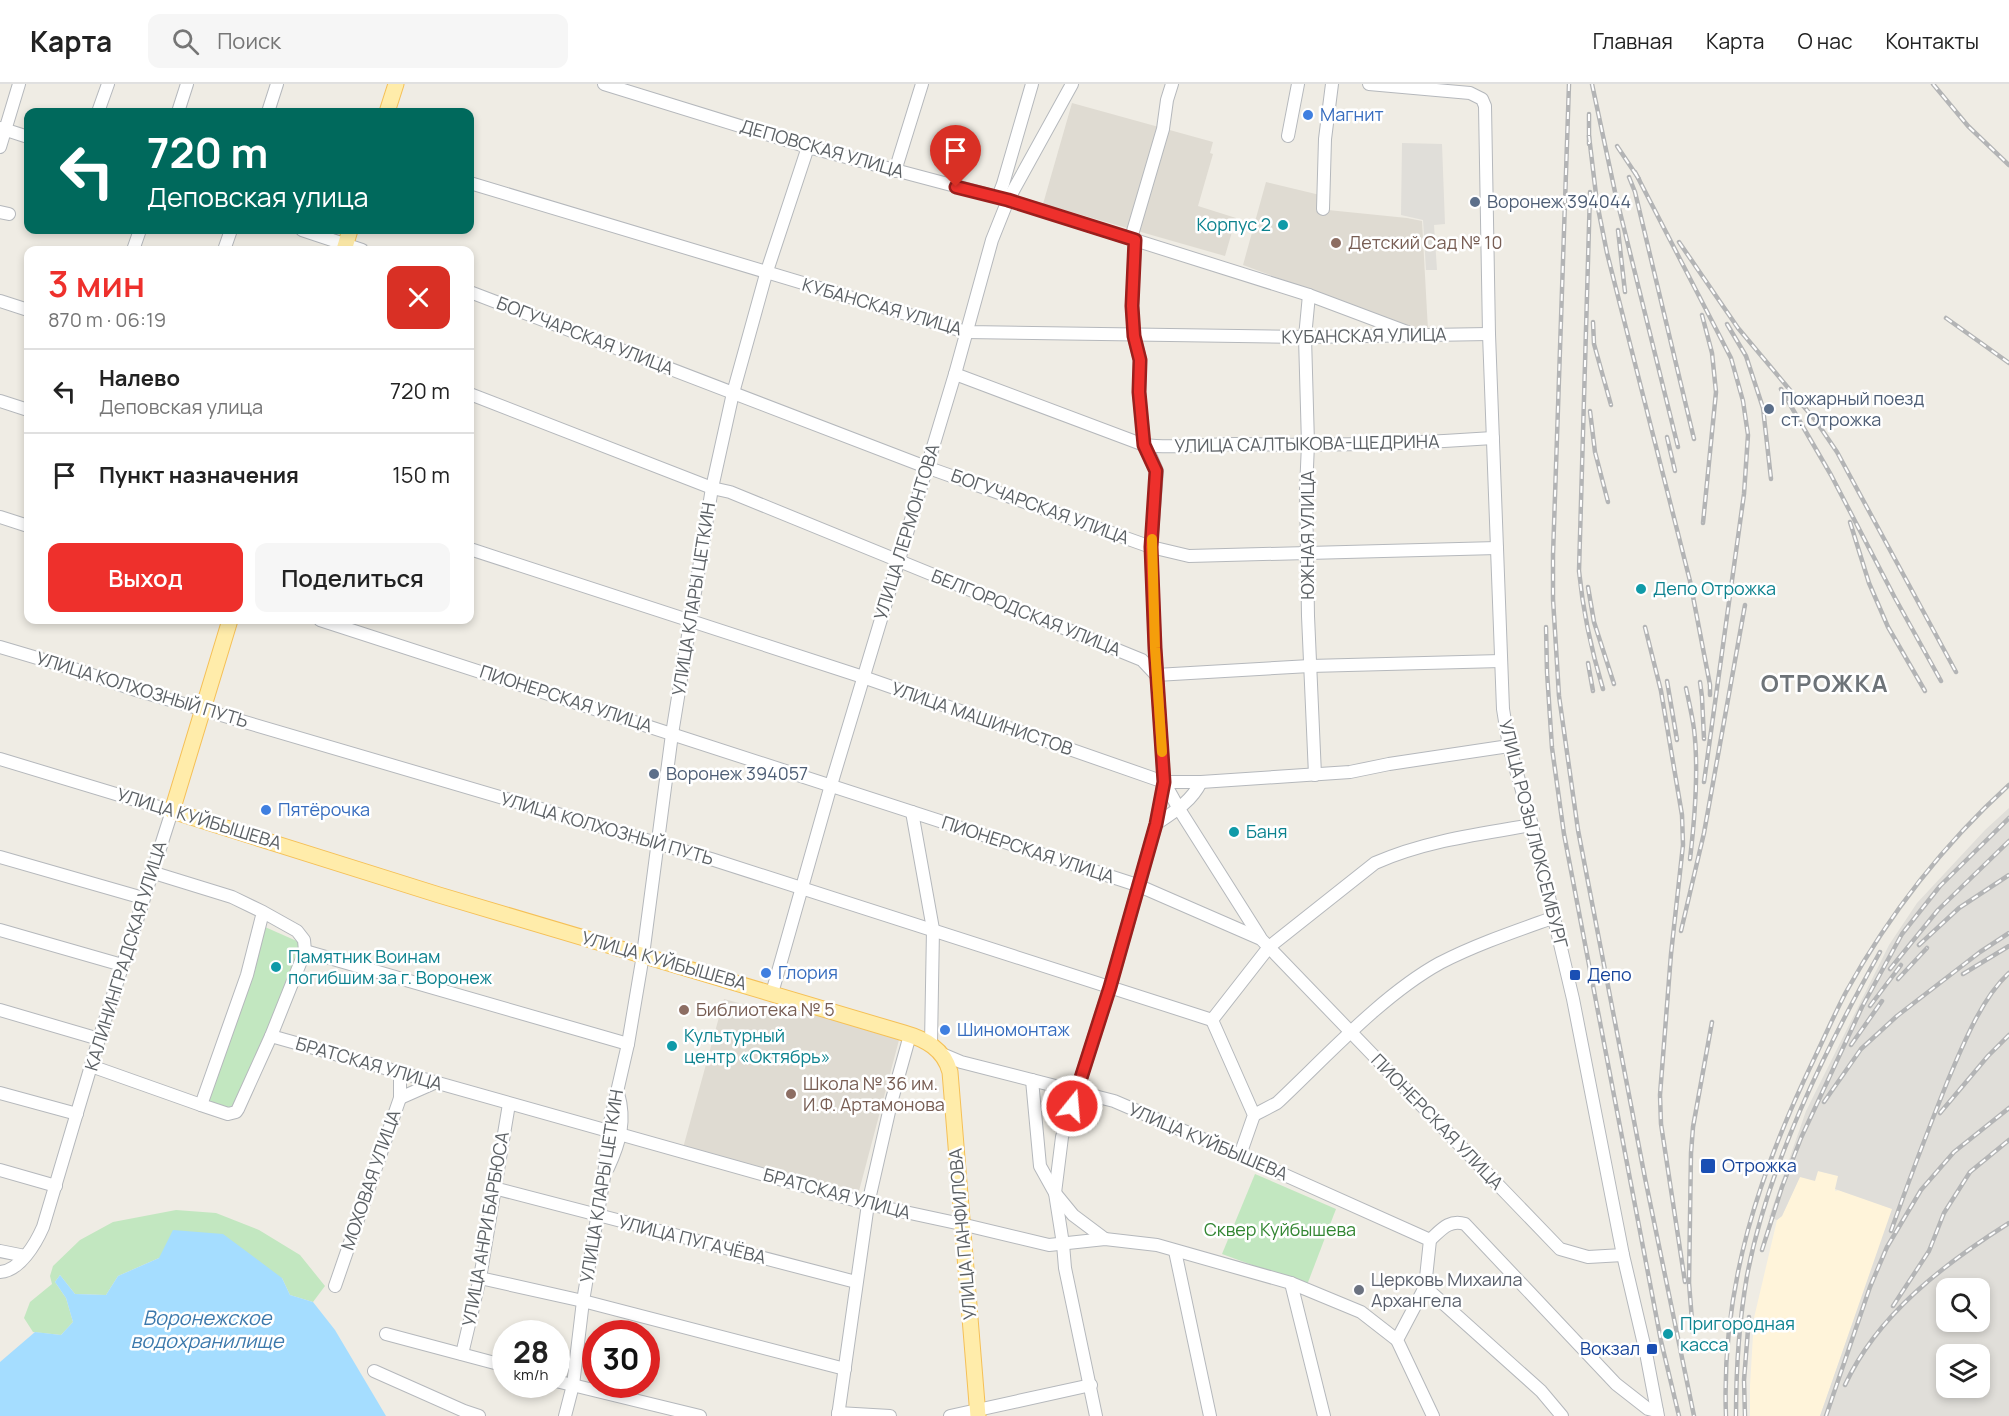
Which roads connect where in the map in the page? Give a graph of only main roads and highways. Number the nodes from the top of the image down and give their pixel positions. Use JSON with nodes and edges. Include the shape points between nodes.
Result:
{"nodes":[{"id":1,"x":396,"y":84,"type":"edge"},
{"id":2,"x":388,"y":108,"type":"edge"},
{"id":3,"x":229,"y":624,"type":"edge"},
{"id":4,"x":172,"y":811,"type":"joint"},
{"id":5,"x":936,"y":1049,"type":"joint"},
{"id":6,"x":978,"y":1413,"type":"edge"}],
"edges":[{"from":1,"to":2,"type":"main road"},
{"from":3,"to":4,"type":"main road","name":"КАЛИНИНГРАДСКАЯ УЛИЦА"},
{"from":4,"to":5,"type":"main road","name":"УЛИЦА КУЙБЫШЕВА","via":[[910,1035]]},
{"from":5,"to":6,"type":"main road","name":"УЛИЦА ПАНФИЛОВА","via":[[955,1067],[961,1224]]}]}
